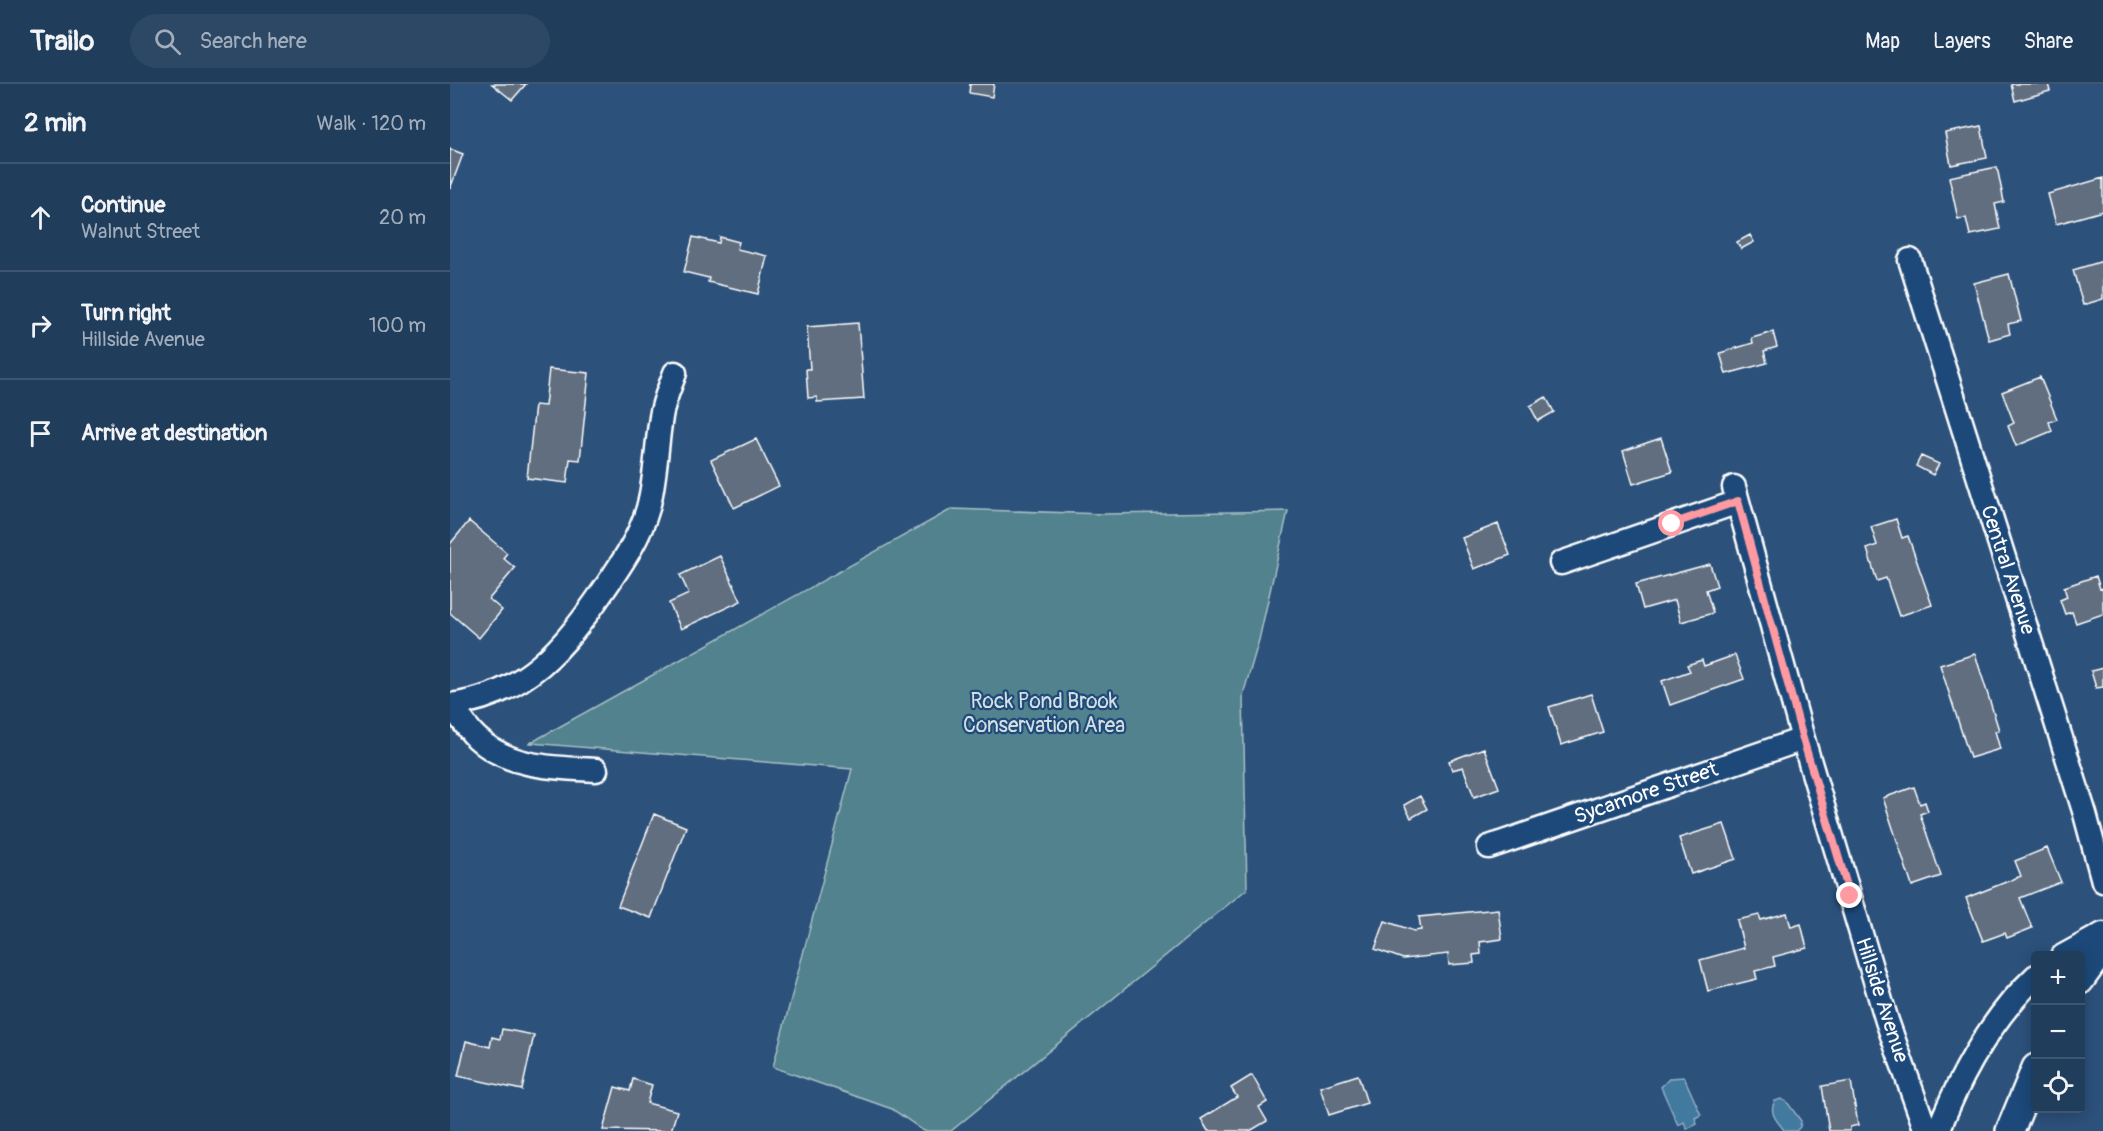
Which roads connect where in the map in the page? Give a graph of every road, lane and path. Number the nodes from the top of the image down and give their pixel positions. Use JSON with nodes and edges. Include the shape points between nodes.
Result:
{"nodes":[{"id":1,"x":1910,"y":260,"type":"dead end"},
{"id":2,"x":675,"y":373,"type":"dead end"},
{"id":3,"x":1561,"y":562,"type":"dead end"},
{"id":4,"x":451,"y":705,"type":"edge"},
{"id":5,"x":1803,"y":739,"type":"junction"},
{"id":6,"x":596,"y":770,"type":"dead end"},
{"id":7,"x":1489,"y":847,"type":"dead end"},
{"id":8,"x":2103,"y":881,"type":"edge"},
{"id":9,"x":2103,"y":934,"type":"edge"},
{"id":10,"x":2103,"y":948,"type":"edge"},
{"id":11,"x":2072,"y":951,"type":"edge"},
{"id":12,"x":2085,"y":973,"type":"edge"},
{"id":13,"x":2031,"y":982,"type":"edge"},
{"id":14,"x":2031,"y":1080,"type":"edge"},
{"id":15,"x":1926,"y":1131,"type":"edge"},
{"id":16,"x":1938,"y":1131,"type":"edge"},
{"id":17,"x":2010,"y":1131,"type":"edge"}],
"edges":[{"from":1,"to":8,"type":"street","name":"Central Avenue"},
{"from":2,"to":4,"type":"street","via":[[661,416],[648,509],[616,572],[568,640],[539,668],[508,688]]},
{"from":3,"to":5,"type":"street","name":"Hillside Avenue","via":[[1736,494]]},
{"from":4,"to":6,"type":"street","via":[[471,731],[492,749],[538,766]]},
{"from":5,"to":7,"type":"street","name":"Sycamore Street"},
{"from":5,"to":15,"type":"street","name":"Hillside Avenue","via":[[1887,1021]]},
{"from":9,"to":11,"type":"street"},
{"from":10,"to":12,"type":"street"},
{"from":13,"to":16,"type":"street","via":[[1990,1033]]},
{"from":14,"to":17,"type":"street"}]}
